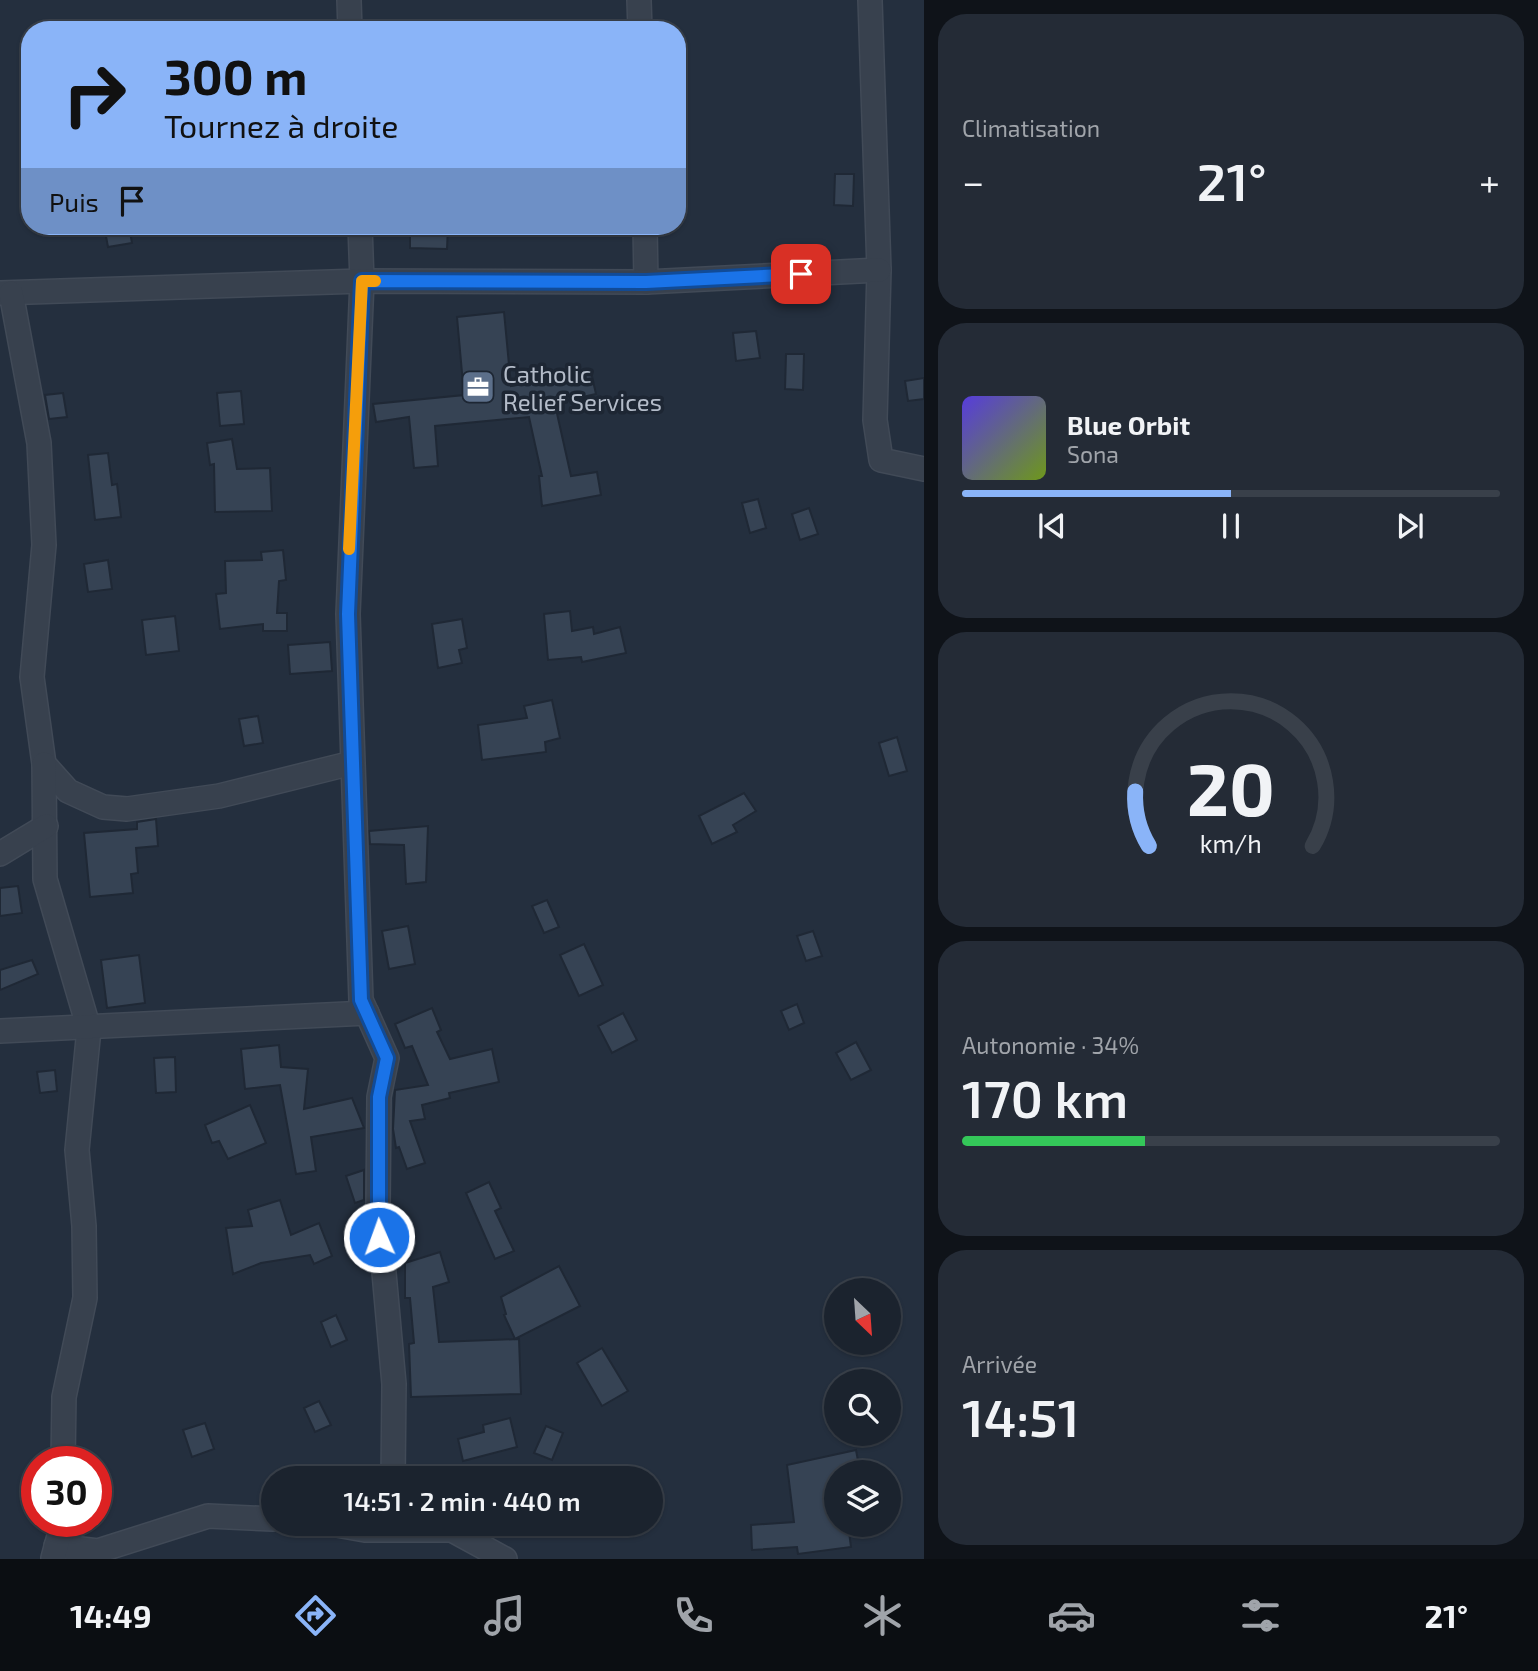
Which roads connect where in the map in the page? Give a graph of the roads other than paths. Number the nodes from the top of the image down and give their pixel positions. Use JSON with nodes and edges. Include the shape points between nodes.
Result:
{"nodes":[{"id":1,"x":349,"y":0,"type":"edge"},
{"id":2,"x":639,"y":0,"type":"edge"},
{"id":3,"x":870,"y":0,"type":"edge"},
{"id":4,"x":350,"y":21,"type":"edge"},
{"id":5,"x":640,"y":21,"type":"edge"},
{"id":6,"x":360,"y":235,"type":"edge"},
{"id":7,"x":645,"y":235,"type":"edge"},
{"id":8,"x":878,"y":270,"type":"junction"},
{"id":9,"x":362,"y":281,"type":"junction"},
{"id":10,"x":646,"y":282,"type":"junction"},
{"id":11,"x":5,"y":293,"type":"edge"},
{"id":12,"x":924,"y":469,"type":"edge"},
{"id":13,"x":352,"y":763,"type":"junction"},
{"id":14,"x":44,"y":764,"type":"junction"},
{"id":15,"x":46,"y":826,"type":"junction"},
{"id":16,"x":0,"y":854,"type":"edge"},
{"id":17,"x":367,"y":1013,"type":"junction"},
{"id":18,"x":89,"y":1029,"type":"junction"},
{"id":19,"x":0,"y":1031,"type":"edge"},
{"id":20,"x":63,"y":1446,"type":"edge"},
{"id":21,"x":393,"y":1466,"type":"edge"},
{"id":22,"x":261,"y":1518,"type":"edge"},
{"id":23,"x":463,"y":1536,"type":"edge"},
{"id":24,"x":55,"y":1553,"type":"edge"},
{"id":25,"x":505,"y":1559,"type":"edge"}],
"edges":[{"from":1,"to":4,"type":"street"},
{"from":2,"to":5,"type":"street"},
{"from":3,"to":8,"type":"street"},
{"from":6,"to":9,"type":"street"},
{"from":7,"to":10,"type":"street"},
{"from":8,"to":10,"type":"street"},
{"from":8,"to":12,"type":"street","via":[[875,420],[881,460]]},
{"from":9,"to":10,"type":"street"},
{"from":9,"to":11,"type":"street"},
{"from":9,"to":13,"type":"street","via":[[349,539]]},
{"from":11,"to":14,"type":"street","via":[[39,443],[44,545],[32,677]]},
{"from":13,"to":14,"type":"street","via":[[219,796],[127,808],[103,807],[68,791]]},
{"from":13,"to":17,"type":"street","via":[[361,1000]]},
{"from":14,"to":15,"type":"street"},
{"from":15,"to":16,"type":"street"},
{"from":15,"to":18,"type":"street","via":[[45,879]]},
{"from":17,"to":18,"type":"street"},
{"from":17,"to":21,"type":"street","via":[[387,1058],[379,1097],[378,1206],[394,1384]]},
{"from":18,"to":19,"type":"street"},
{"from":18,"to":20,"type":"street","via":[[77,1150],[85,1298],[64,1397]]},
{"from":22,"to":24,"type":"street","via":[[208,1516],[98,1551]]},
{"from":23,"to":25,"type":"street"}]}
